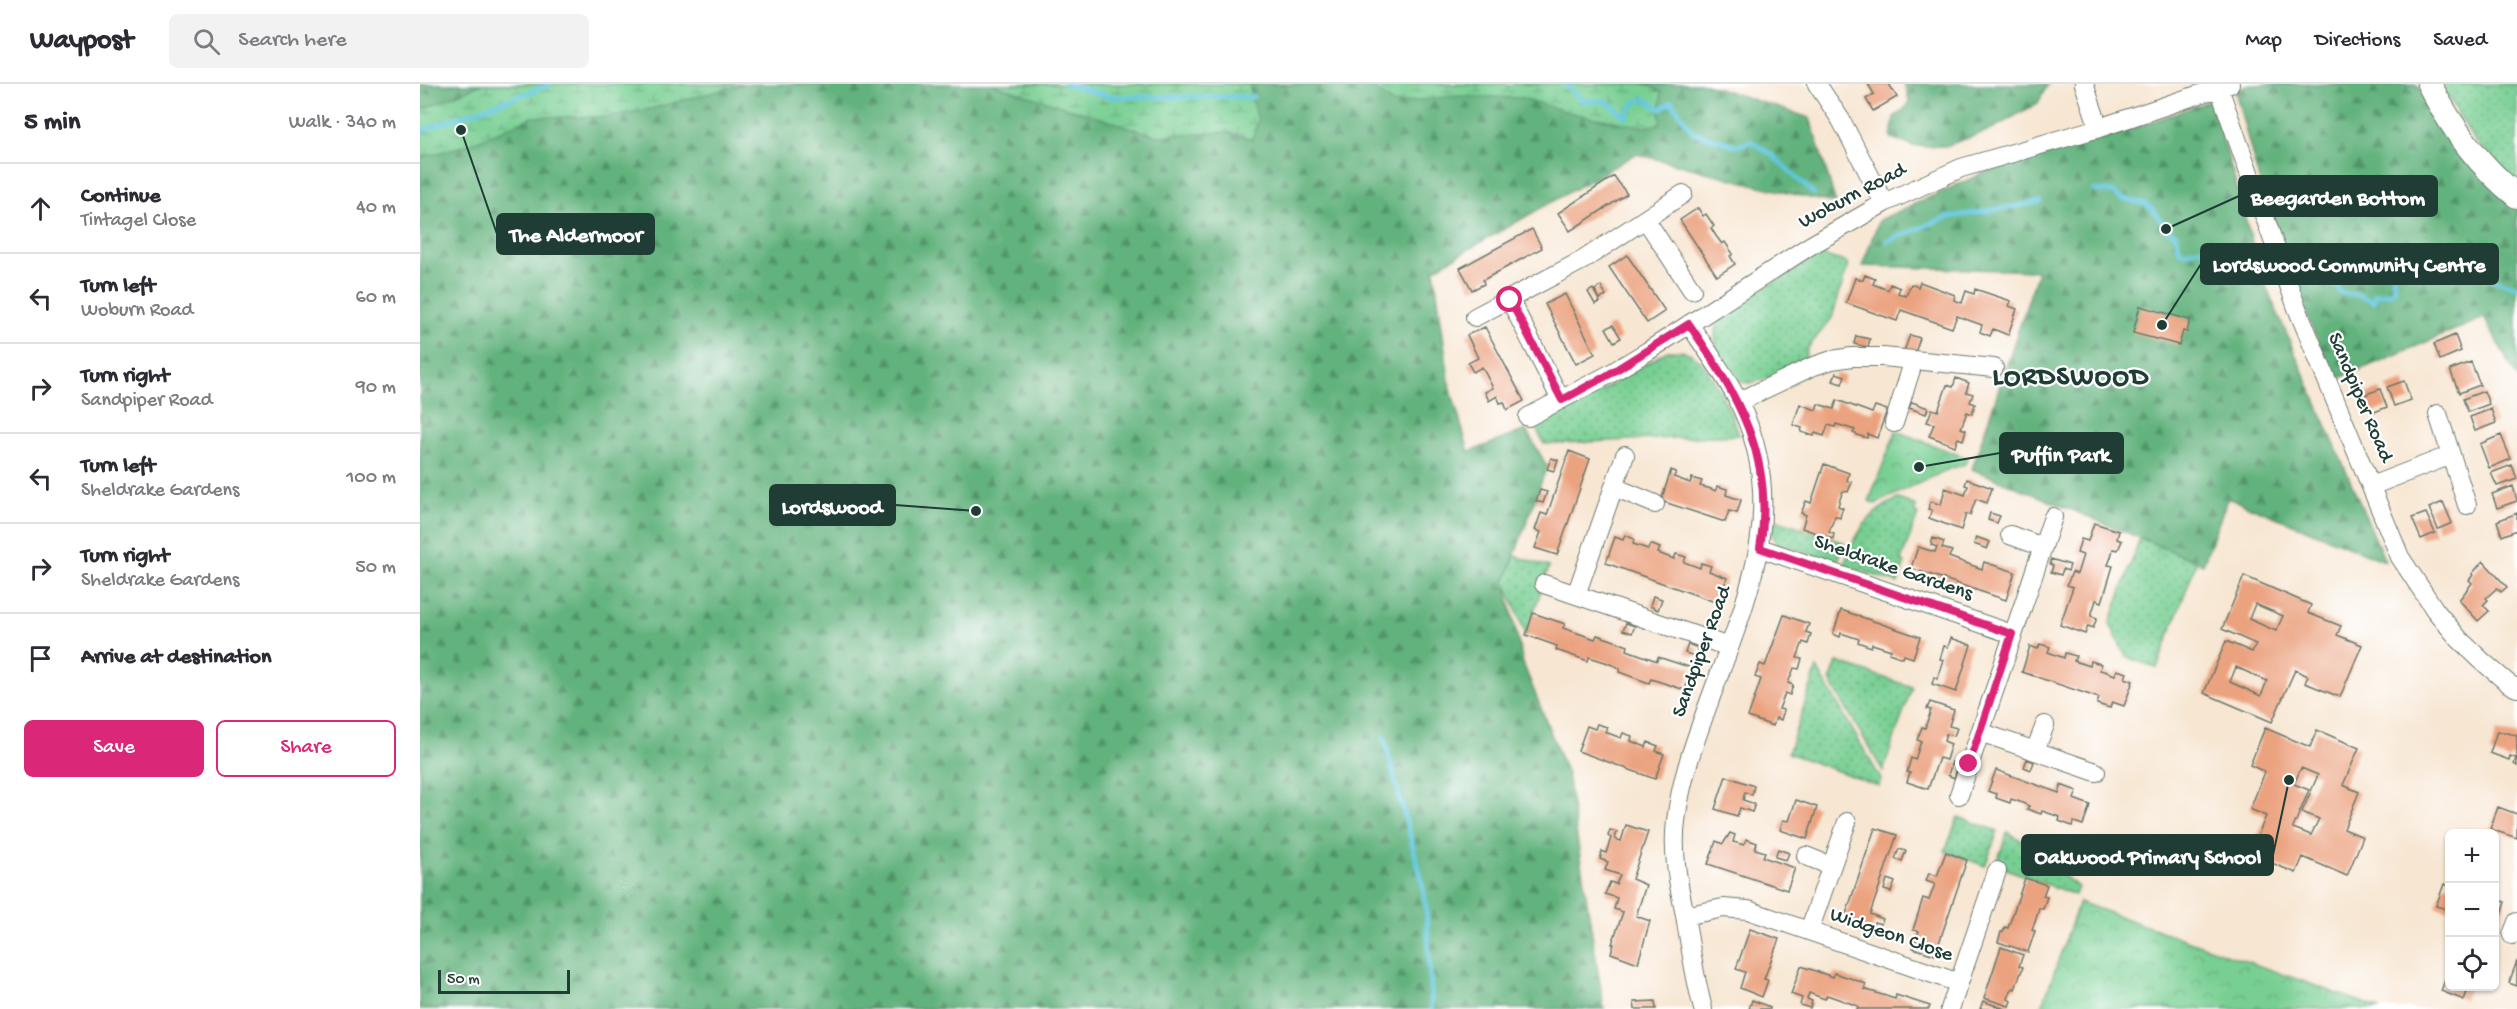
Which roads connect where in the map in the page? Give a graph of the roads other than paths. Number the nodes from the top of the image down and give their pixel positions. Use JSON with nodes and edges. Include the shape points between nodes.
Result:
{"nodes":[{"id":1,"x":1817,"y":84,"type":"edge"},
{"id":2,"x":2084,"y":84,"type":"edge"},
{"id":3,"x":2429,"y":84,"type":"edge"},
{"id":4,"x":2225,"y":86,"type":"edge"},
{"id":5,"x":2099,"y":128,"type":"junction"},
{"id":6,"x":1683,"y":194,"type":"dead end"},
{"id":7,"x":2517,"y":196,"type":"edge"},
{"id":8,"x":1884,"y":203,"type":"junction"},
{"id":9,"x":1646,"y":220,"type":"junction"},
{"id":10,"x":1692,"y":290,"type":"dead end"},
{"id":11,"x":1510,"y":300,"type":"junction"},
{"id":12,"x":1476,"y":317,"type":"dead end"},
{"id":13,"x":1689,"y":324,"type":"junction"},
{"id":14,"x":1914,"y":360,"type":"junction"},
{"id":15,"x":1994,"y":368,"type":"dead end"},
{"id":16,"x":1562,"y":400,"type":"junction"},
{"id":17,"x":1738,"y":402,"type":"junction"},
{"id":18,"x":2438,"y":414,"type":"dead end"},
{"id":19,"x":1528,"y":417,"type":"dead end"},
{"id":20,"x":1894,"y":423,"type":"dead end"},
{"id":21,"x":1625,"y":455,"type":"dead end"},
{"id":22,"x":2451,"y":455,"type":"junction"},
{"id":23,"x":2371,"y":486,"type":"junction"},
{"id":24,"x":1614,"y":488,"type":"junction"},
{"id":25,"x":1655,"y":504,"type":"dead end"},
{"id":26,"x":2467,"y":505,"type":"dead end"},
{"id":27,"x":2053,"y":517,"type":"dead end"},
{"id":28,"x":2010,"y":535,"type":"dead end"},
{"id":29,"x":2043,"y":547,"type":"junction"},
{"id":30,"x":1760,"y":548,"type":"junction"},
{"id":31,"x":1544,"y":584,"type":"dead end"},
{"id":32,"x":1576,"y":595,"type":"junction"},
{"id":33,"x":2012,"y":634,"type":"junction"},
{"id":34,"x":1729,"y":647,"type":"junction"},
{"id":35,"x":2517,"y":688,"type":"edge"},
{"id":36,"x":2045,"y":725,"type":"dead end"},
{"id":37,"x":1980,"y":732,"type":"junction"},
{"id":38,"x":2035,"y":751,"type":"junction"},
{"id":39,"x":2096,"y":772,"type":"dead end"},
{"id":40,"x":1959,"y":795,"type":"dead end"},
{"id":41,"x":1847,"y":822,"type":"dead end"},
{"id":42,"x":1806,"y":856,"type":"dead end"},
{"id":43,"x":1832,"y":866,"type":"junction"},
{"id":44,"x":1997,"y":871,"type":"dead end"},
{"id":45,"x":1685,"y":916,"type":"junction"},
{"id":46,"x":1809,"y":930,"type":"junction"},
{"id":47,"x":1959,"y":983,"type":"junction"},
{"id":48,"x":1703,"y":1009,"type":"edge"},
{"id":49,"x":1950,"y":1009,"type":"edge"}],
"edges":[{"from":1,"to":8,"type":"street","via":[[1841,120]]},
{"from":2,"to":5,"type":"street"},
{"from":3,"to":7,"type":"street","via":[[2472,152]]},
{"from":4,"to":5,"type":"street","name":"Woburn Road"},
{"from":4,"to":23,"type":"street","name":"Sandpiper Road","via":[[2297,308]]},
{"from":5,"to":8,"type":"street","name":"Woburn Road","via":[[1961,168]]},
{"from":6,"to":9,"type":"street"},
{"from":8,"to":13,"type":"street","name":"Woburn Road"},
{"from":9,"to":10,"type":"street"},
{"from":9,"to":11,"type":"street"},
{"from":11,"to":12,"type":"street"},
{"from":11,"to":16,"type":"street"},
{"from":13,"to":16,"type":"street","name":"Woburn Road"},
{"from":13,"to":17,"type":"street","name":"Sandpiper Road"},
{"from":14,"to":15,"type":"street"},
{"from":14,"to":17,"type":"street","via":[[1832,360]]},
{"from":14,"to":20,"type":"street"},
{"from":16,"to":19,"type":"street","name":"Woburn Road"},
{"from":17,"to":30,"type":"street","name":"Sandpiper Road","via":[[1759,463],[1763,517]]},
{"from":18,"to":22,"type":"street"},
{"from":21,"to":24,"type":"street"},
{"from":22,"to":23,"type":"street"},
{"from":22,"to":26,"type":"street"},
{"from":23,"to":35,"type":"street","name":"Sandpiper Road","via":[[2400,557],[2435,610],[2482,661]]},
{"from":24,"to":25,"type":"street"},
{"from":24,"to":32,"type":"street"},
{"from":27,"to":29,"type":"street"},
{"from":28,"to":29,"type":"street"},
{"from":29,"to":33,"type":"street"},
{"from":30,"to":33,"type":"street","name":"Sheldrake Gardens"},
{"from":30,"to":34,"type":"street","name":"Sandpiper Road"},
{"from":31,"to":32,"type":"street"},
{"from":32,"to":34,"type":"street"},
{"from":33,"to":37,"type":"street"},
{"from":34,"to":45,"type":"street","name":"Sandpiper Road","via":[[1696,736],[1676,819],[1674,853]]},
{"from":36,"to":38,"type":"street"},
{"from":37,"to":38,"type":"street"},
{"from":37,"to":40,"type":"street"},
{"from":38,"to":39,"type":"street"},
{"from":41,"to":43,"type":"street","name":"Widgeon Close"},
{"from":42,"to":43,"type":"street"},
{"from":43,"to":46,"type":"street","name":"Widgeon Close"},
{"from":44,"to":47,"type":"street","name":"Widgeon Close"},
{"from":45,"to":46,"type":"street","name":"Widgeon Close","via":[[1709,909],[1736,908]]},
{"from":45,"to":48,"type":"street","name":"Sandpiper Road"},
{"from":46,"to":47,"type":"street","name":"Widgeon Close"},
{"from":47,"to":49,"type":"street","name":"Widgeon Close"}]}
